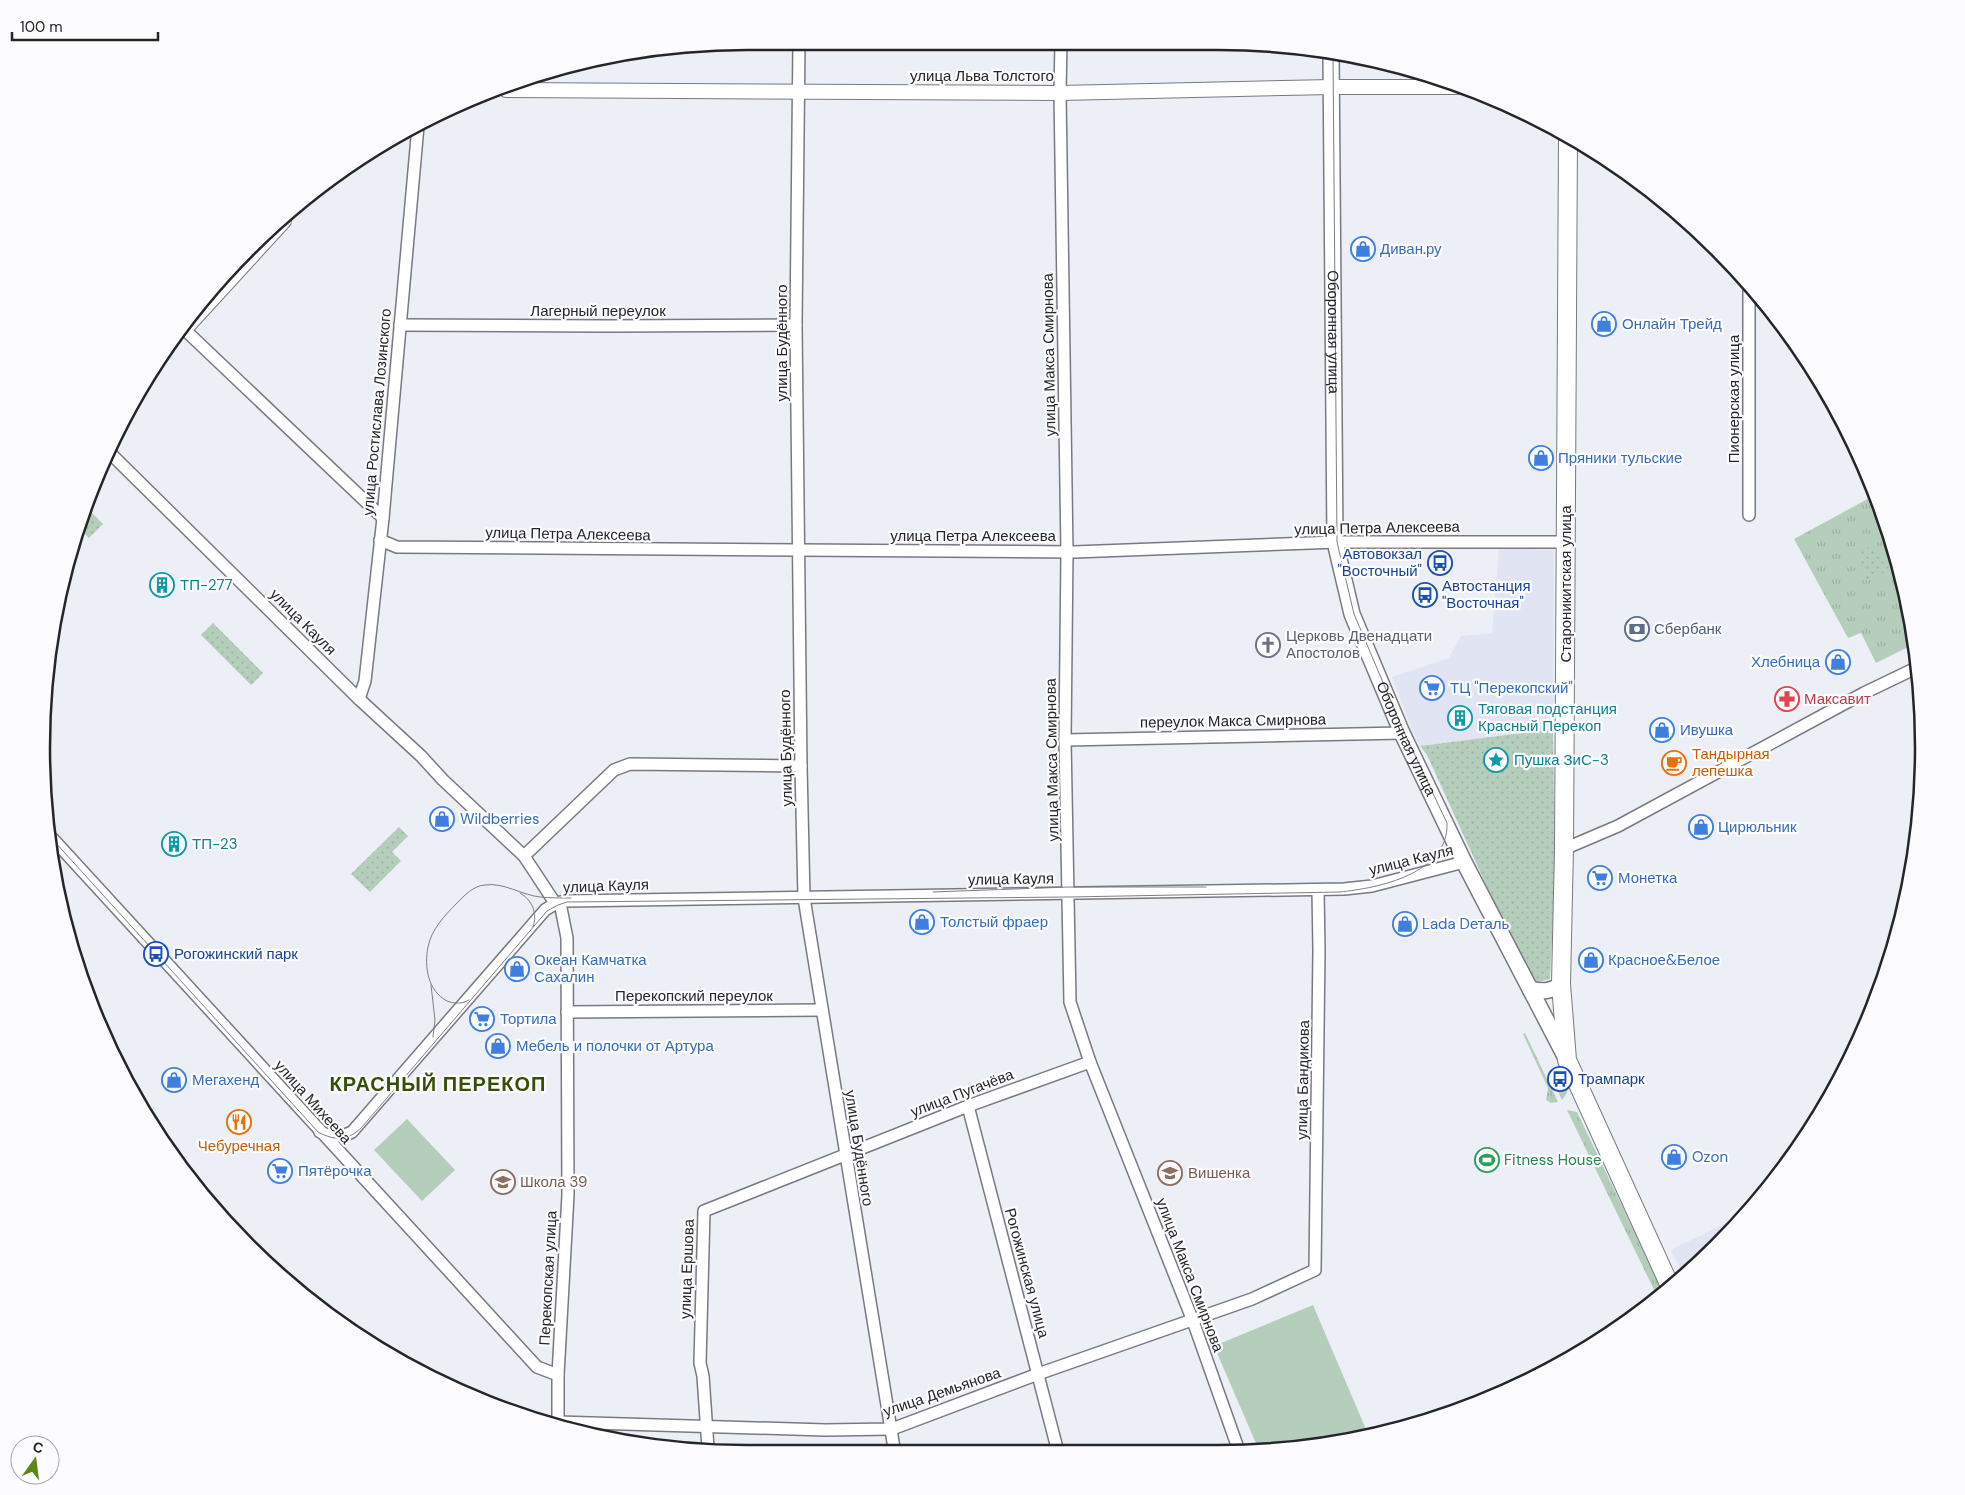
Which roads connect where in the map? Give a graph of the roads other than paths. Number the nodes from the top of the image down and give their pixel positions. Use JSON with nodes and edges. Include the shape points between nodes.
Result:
{"nodes":[{"id":1,"x":799,"y":50,"type":"edge"},
{"id":2,"x":1061,"y":50,"type":"edge"},
{"id":3,"x":1332,"y":60,"type":"edge"},
{"id":4,"x":1332,"y":86,"type":"junction"},
{"id":5,"x":1442,"y":87,"type":"edge"},
{"id":6,"x":515,"y":90,"type":"edge"},
{"id":7,"x":798,"y":91,"type":"junction"},
{"id":8,"x":1060,"y":93,"type":"junction"},
{"id":9,"x":417,"y":133,"type":"edge"},
{"id":10,"x":1568,"y":144,"type":"edge"},
{"id":11,"x":254,"y":254,"type":"edge"},
{"id":12,"x":221,"y":291,"type":"edge"},
{"id":13,"x":1749,"y":296,"type":"edge"},
{"id":14,"x":400,"y":325,"type":"junction"},
{"id":15,"x":796,"y":325,"type":"junction"},
{"id":16,"x":188,"y":331,"type":"edge"},
{"id":17,"x":114,"y":457,"type":"edge"},
{"id":18,"x":1749,"y":515,"type":"dead end"},
{"id":19,"x":383,"y":518,"type":"junction"},
{"id":20,"x":380,"y":540,"type":"junction"},
{"id":21,"x":1336,"y":542,"type":"junction"},
{"id":22,"x":1566,"y":542,"type":"junction"},
{"id":23,"x":799,"y":550,"type":"junction"},
{"id":24,"x":1067,"y":552,"type":"junction"},
{"id":25,"x":1911,"y":671,"type":"edge"},
{"id":26,"x":359,"y":699,"type":"junction"},
{"id":27,"x":1402,"y":733,"type":"junction"},
{"id":28,"x":1065,"y":740,"type":"junction"},
{"id":29,"x":801,"y":766,"type":"junction"},
{"id":30,"x":57,"y":843,"type":"edge"},
{"id":31,"x":1564,"y":849,"type":"junction"},
{"id":32,"x":524,"y":856,"type":"junction"},
{"id":33,"x":1464,"y":862,"type":"junction"},
{"id":34,"x":1318,"y":890,"type":"junction"},
{"id":35,"x":1069,"y":892,"type":"junction"},
{"id":36,"x":804,"y":898,"type":"junction"},
{"id":37,"x":555,"y":902,"type":"junction"},
{"id":38,"x":1561,"y":984,"type":"junction"},
{"id":39,"x":1530,"y":989,"type":"junction"},
{"id":40,"x":821,"y":1010,"type":"junction"},
{"id":41,"x":568,"y":1012,"type":"junction"},
{"id":42,"x":1567,"y":1060,"type":"junction"},
{"id":43,"x":1090,"y":1062,"type":"junction"},
{"id":44,"x":968,"y":1106,"type":"junction"},
{"id":45,"x":320,"y":1132,"type":"junction"},
{"id":46,"x":845,"y":1155,"type":"junction"},
{"id":47,"x":1315,"y":1270,"type":"joint"},
{"id":48,"x":1667,"y":1280,"type":"edge"},
{"id":49,"x":1192,"y":1321,"type":"junction"},
{"id":50,"x":1038,"y":1374,"type":"junction"},
{"id":51,"x":558,"y":1375,"type":"junction"},
{"id":52,"x":558,"y":1418,"type":"edge"},
{"id":53,"x":573,"y":1423,"type":"edge"},
{"id":54,"x":707,"y":1427,"type":"junction"},
{"id":55,"x":892,"y":1429,"type":"junction"},
{"id":56,"x":708,"y":1444,"type":"edge"},
{"id":57,"x":894,"y":1445,"type":"edge"},
{"id":58,"x":1056,"y":1445,"type":"edge"},
{"id":59,"x":1237,"y":1445,"type":"edge"}],
"edges":[{"from":1,"to":7,"type":"street","name":"улица Будённого"},
{"from":2,"to":8,"type":"street","name":"улица Макса Смирнова"},
{"from":3,"to":4,"type":"main road","name":"Оборонная улица"},
{"from":4,"to":5,"type":"street","name":"улица Льва Толстого"},
{"from":4,"to":8,"type":"street","name":"улица Льва Толстого"},
{"from":4,"to":21,"type":"main road","name":"Оборонная улица"},
{"from":6,"to":7,"type":"street","name":"улица Льва Толстого"},
{"from":7,"to":8,"type":"street","name":"улица Льва Толстого"},
{"from":7,"to":15,"type":"street","name":"улица Будённого"},
{"from":8,"to":24,"type":"street","name":"улица Макса Смирнова"},
{"from":9,"to":14,"type":"street","name":"улица Ростислава Лозинского"},
{"from":10,"to":22,"type":"main road","name":"Староникитская улица"},
{"from":11,"to":12,"type":"street"},
{"from":13,"to":18,"type":"street","name":"Пионерская улица"},
{"from":14,"to":15,"type":"street","name":"Лагерный переулок"},
{"from":14,"to":19,"type":"street","name":"улица Ростислава Лозинского"},
{"from":15,"to":23,"type":"street","name":"улица Будённого"},
{"from":16,"to":19,"type":"street"},
{"from":17,"to":26,"type":"street","name":"улица Кауля"},
{"from":19,"to":20,"type":"street","name":"улица Ростислава Лозинского"},
{"from":20,"to":23,"type":"street","name":"улица Петра Алексеева","via":[[397,547]]},
{"from":20,"to":26,"type":"street","name":"улица Ростислава Лозинского","via":[[365,681]]},
{"from":21,"to":22,"type":"street","name":"улица Петра Алексеева"},
{"from":21,"to":24,"type":"street","name":"улица Петра Алексеева"},
{"from":21,"to":27,"type":"main road","name":"Оборонная улица","via":[[1352,614]]},
{"from":22,"to":31,"type":"main road","name":"Староникитская улица"},
{"from":23,"to":24,"type":"street","name":"улица Петра Алексеева"},
{"from":23,"to":29,"type":"street","name":"улица Будённого"},
{"from":24,"to":28,"type":"street","name":"улица Макса Смирнова"},
{"from":25,"to":31,"type":"street","via":[[1618,826]]},
{"from":26,"to":32,"type":"street","name":"улица Кауля"},
{"from":27,"to":28,"type":"street","name":"переулок Макса Смирнова"},
{"from":27,"to":33,"type":"main road","name":"Оборонная улица"},
{"from":28,"to":35,"type":"street","name":"улица Макса Смирнова"},
{"from":29,"to":32,"type":"street","via":[[621,766]]},
{"from":29,"to":36,"type":"street","name":"улица Будённого"},
{"from":30,"to":45,"type":"street","name":"улица Михеева"},
{"from":31,"to":38,"type":"main road","name":"Староникитская улица"},
{"from":32,"to":37,"type":"street","name":"улица Кауля"},
{"from":33,"to":34,"type":"street","name":"улица Кауля","via":[[1372,886]]},
{"from":33,"to":39,"type":"main road","name":"Оборонная улица"},
{"from":34,"to":35,"type":"street","name":"улица Кауля"},
{"from":34,"to":47,"type":"street","name":"улица Бандикова"},
{"from":35,"to":36,"type":"street","name":"улица Кауля"},
{"from":35,"to":43,"type":"street","name":"улица Макса Смирнова","via":[[1070,1002]]},
{"from":36,"to":37,"type":"street","name":"улица Кауля"},
{"from":36,"to":40,"type":"street","name":"улица Будённого"},
{"from":37,"to":41,"type":"street","name":"Перекопская улица","via":[[561,908],[568,938]]},
{"from":37,"to":45,"type":"street","via":[[352,1132],[342,1136]]},
{"from":38,"to":39,"type":"main road","via":[[1548,991]]},
{"from":38,"to":42,"type":"main road","name":"Староникитская улица"},
{"from":39,"to":42,"type":"main road","name":"Оборонная улица"},
{"from":40,"to":41,"type":"street","name":"Перекопский переулок"},
{"from":40,"to":46,"type":"street","name":"улица Будённого"},
{"from":41,"to":51,"type":"street","name":"Перекопская улица","via":[[568,1195]]},
{"from":42,"to":48,"type":"main road","name":"Оборонная улица"},
{"from":43,"to":44,"type":"street","name":"улица Пугачёва"},
{"from":43,"to":49,"type":"street","name":"улица Макса Смирнова"},
{"from":44,"to":46,"type":"street","name":"улица Пугачёва"},
{"from":44,"to":50,"type":"street","name":"Рогожинская улица"},
{"from":45,"to":51,"type":"street","name":"улица Михеева","via":[[537,1368]]},
{"from":46,"to":54,"type":"street","name":"улица Ершова","via":[[704,1212],[700,1363]]},
{"from":46,"to":55,"type":"street","name":"улица Будённого"},
{"from":47,"to":49,"type":"street","name":"улица Демьянова","via":[[1252,1299]]},
{"from":49,"to":50,"type":"street","name":"улица Демьянова"},
{"from":49,"to":59,"type":"street","name":"улица Макса Смирнова"},
{"from":50,"to":55,"type":"street","name":"улица Демьянова"},
{"from":50,"to":58,"type":"street","name":"Рогожинская улица"},
{"from":51,"to":52,"type":"street","name":"Перекопская улица"},
{"from":53,"to":54,"type":"street","name":"улица Демьянова"},
{"from":54,"to":55,"type":"street","name":"улица Демьянова"},
{"from":54,"to":56,"type":"street","name":"улица Ершова"},
{"from":55,"to":57,"type":"street","name":"улица Будённого"}]}
